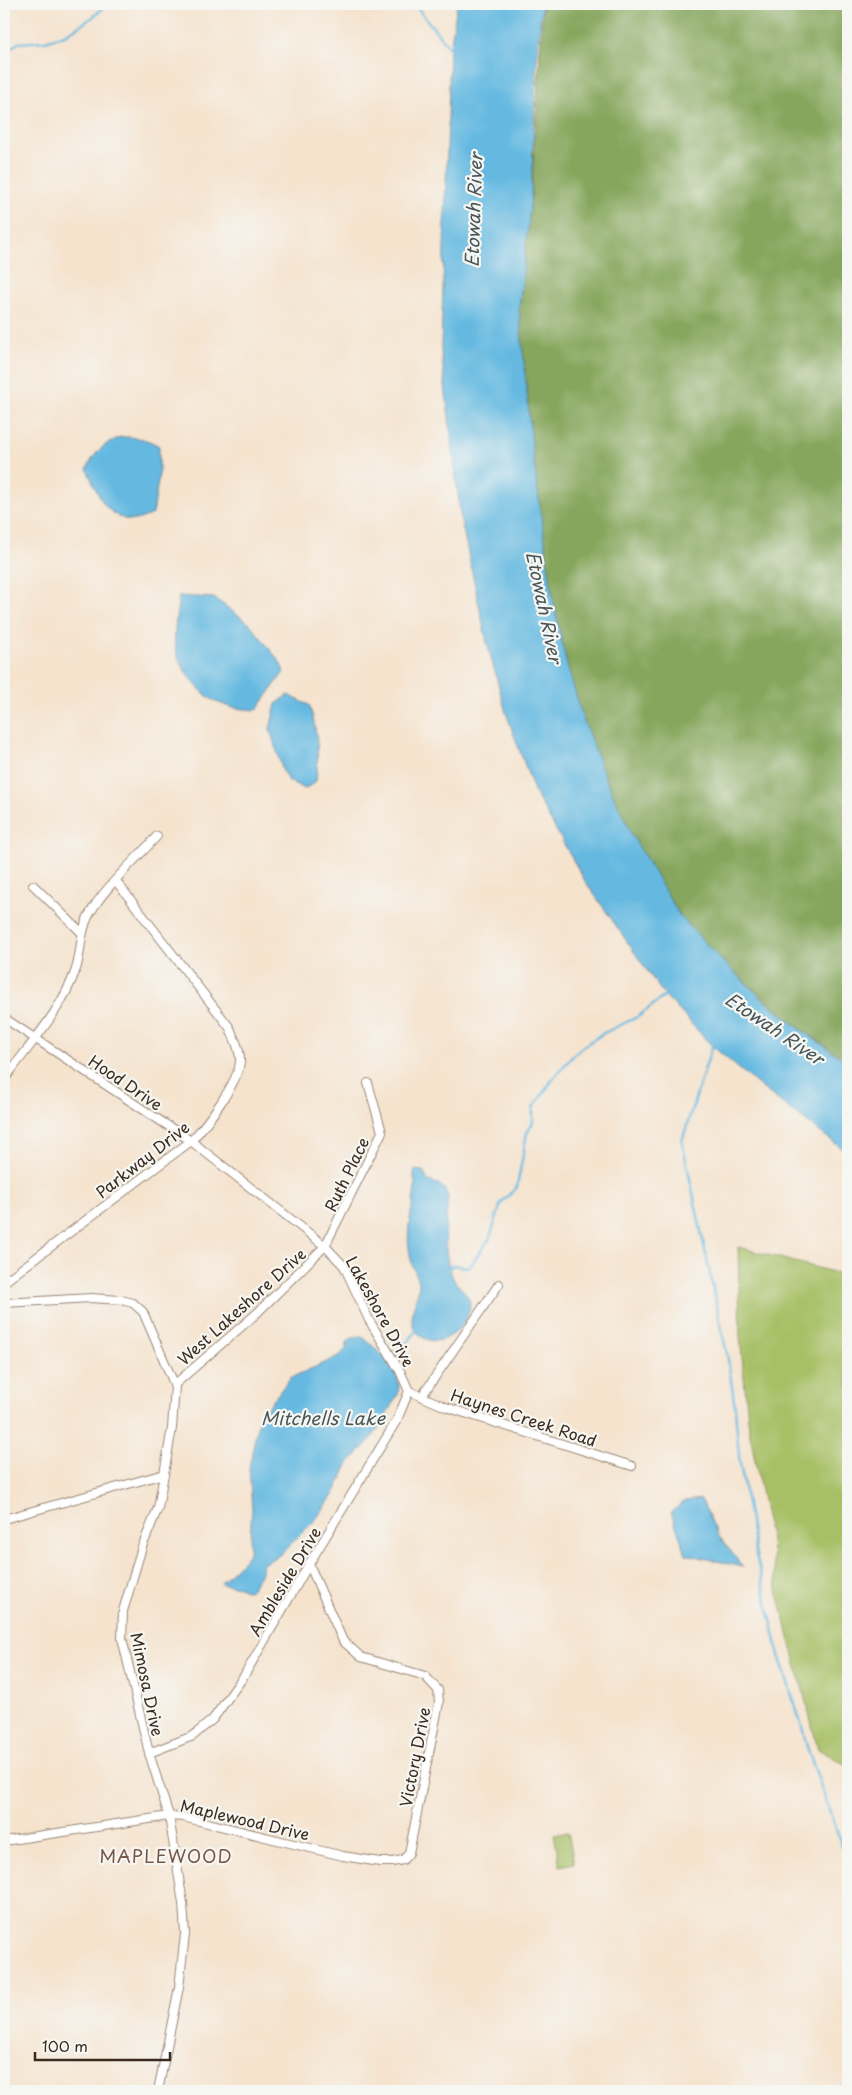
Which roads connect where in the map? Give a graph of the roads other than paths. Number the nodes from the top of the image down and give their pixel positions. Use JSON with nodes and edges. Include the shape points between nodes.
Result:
{"nodes":[{"id":1,"x":157,"y":836,"type":"dead end"},
{"id":2,"x":116,"y":881,"type":"junction"},
{"id":3,"x":33,"y":885,"type":"dead end"},
{"id":4,"x":81,"y":932,"type":"junction"},
{"id":5,"x":4,"y":1018,"type":"edge"},
{"id":6,"x":36,"y":1038,"type":"junction"},
{"id":7,"x":4,"y":1080,"type":"edge"},
{"id":8,"x":368,"y":1083,"type":"dead end"},
{"id":9,"x":191,"y":1141,"type":"junction"},
{"id":10,"x":326,"y":1246,"type":"junction"},
{"id":11,"x":4,"y":1282,"type":"edge"},
{"id":12,"x":499,"y":1284,"type":"dead end"},
{"id":13,"x":4,"y":1304,"type":"edge"},
{"id":14,"x":174,"y":1385,"type":"junction"},
{"id":15,"x":409,"y":1391,"type":"junction"},
{"id":16,"x":422,"y":1396,"type":"junction"},
{"id":17,"x":632,"y":1466,"type":"dead end"},
{"id":18,"x":164,"y":1474,"type":"junction"},
{"id":19,"x":4,"y":1519,"type":"edge"},
{"id":20,"x":309,"y":1564,"type":"junction"},
{"id":21,"x":149,"y":1753,"type":"junction"},
{"id":22,"x":169,"y":1816,"type":"junction"},
{"id":23,"x":4,"y":1841,"type":"edge"},
{"id":24,"x":392,"y":1862,"type":"joint"},
{"id":25,"x":848,"y":2089,"type":"edge"},
{"id":26,"x":158,"y":2091,"type":"edge"},
{"id":27,"x":837,"y":2091,"type":"edge"}],
"edges":[{"from":1,"to":2,"type":"street"},
{"from":2,"to":4,"type":"street","via":[[103,894]]},
{"from":2,"to":9,"type":"street","name":"Parkway Drive","via":[[230,1028],[238,1046],[240,1061],[236,1076],[202,1130]]},
{"from":3,"to":4,"type":"street"},
{"from":4,"to":6,"type":"street","via":[[80,952],[64,998]]},
{"from":5,"to":6,"type":"street","name":"Hood Drive"},
{"from":6,"to":7,"type":"street"},
{"from":6,"to":9,"type":"street","name":"Hood Drive"},
{"from":8,"to":10,"type":"street","name":"Ruth Place","via":[[382,1132]]},
{"from":9,"to":10,"type":"street","name":"Hood Drive"},
{"from":9,"to":11,"type":"street","name":"Parkway Drive"},
{"from":10,"to":14,"type":"street","name":"West Lakeshore Drive","via":[[256,1314]]},
{"from":10,"to":15,"type":"street","name":"Lakeshore Drive","via":[[344,1266],[369,1320]]},
{"from":12,"to":16,"type":"street"},
{"from":13,"to":14,"type":"street","name":"Mimosa Drive","via":[[92,1298],[133,1303],[143,1312]]},
{"from":14,"to":18,"type":"street","name":"Mimosa Drive","via":[[172,1428]]},
{"from":15,"to":16,"type":"street","name":"Haynes Creek Road"},
{"from":15,"to":20,"type":"street","name":"Ambleside Drive","via":[[397,1420]]},
{"from":16,"to":17,"type":"street","name":"Haynes Creek Road","via":[[446,1407]]},
{"from":18,"to":19,"type":"street"},
{"from":18,"to":21,"type":"street","name":"Mimosa Drive","via":[[158,1508],[122,1611],[122,1638]]},
{"from":20,"to":21,"type":"street","name":"Ambleside Drive","via":[[244,1676],[213,1719],[192,1736]]},
{"from":20,"to":24,"type":"street","name":"Victory Drive","via":[[343,1641],[361,1657],[425,1676],[438,1690],[439,1703],[409,1853],[403,1860]]},
{"from":21,"to":22,"type":"street","name":"Mimosa Drive"},
{"from":22,"to":23,"type":"street","name":"Maplewood Drive"},
{"from":22,"to":24,"type":"street","name":"Maplewood Drive","via":[[343,1856]]},
{"from":22,"to":26,"type":"street","name":"Mimosa Drive","via":[[182,1892],[184,1934],[179,1987]]},
{"from":25,"to":27,"type":"main road"}]}
